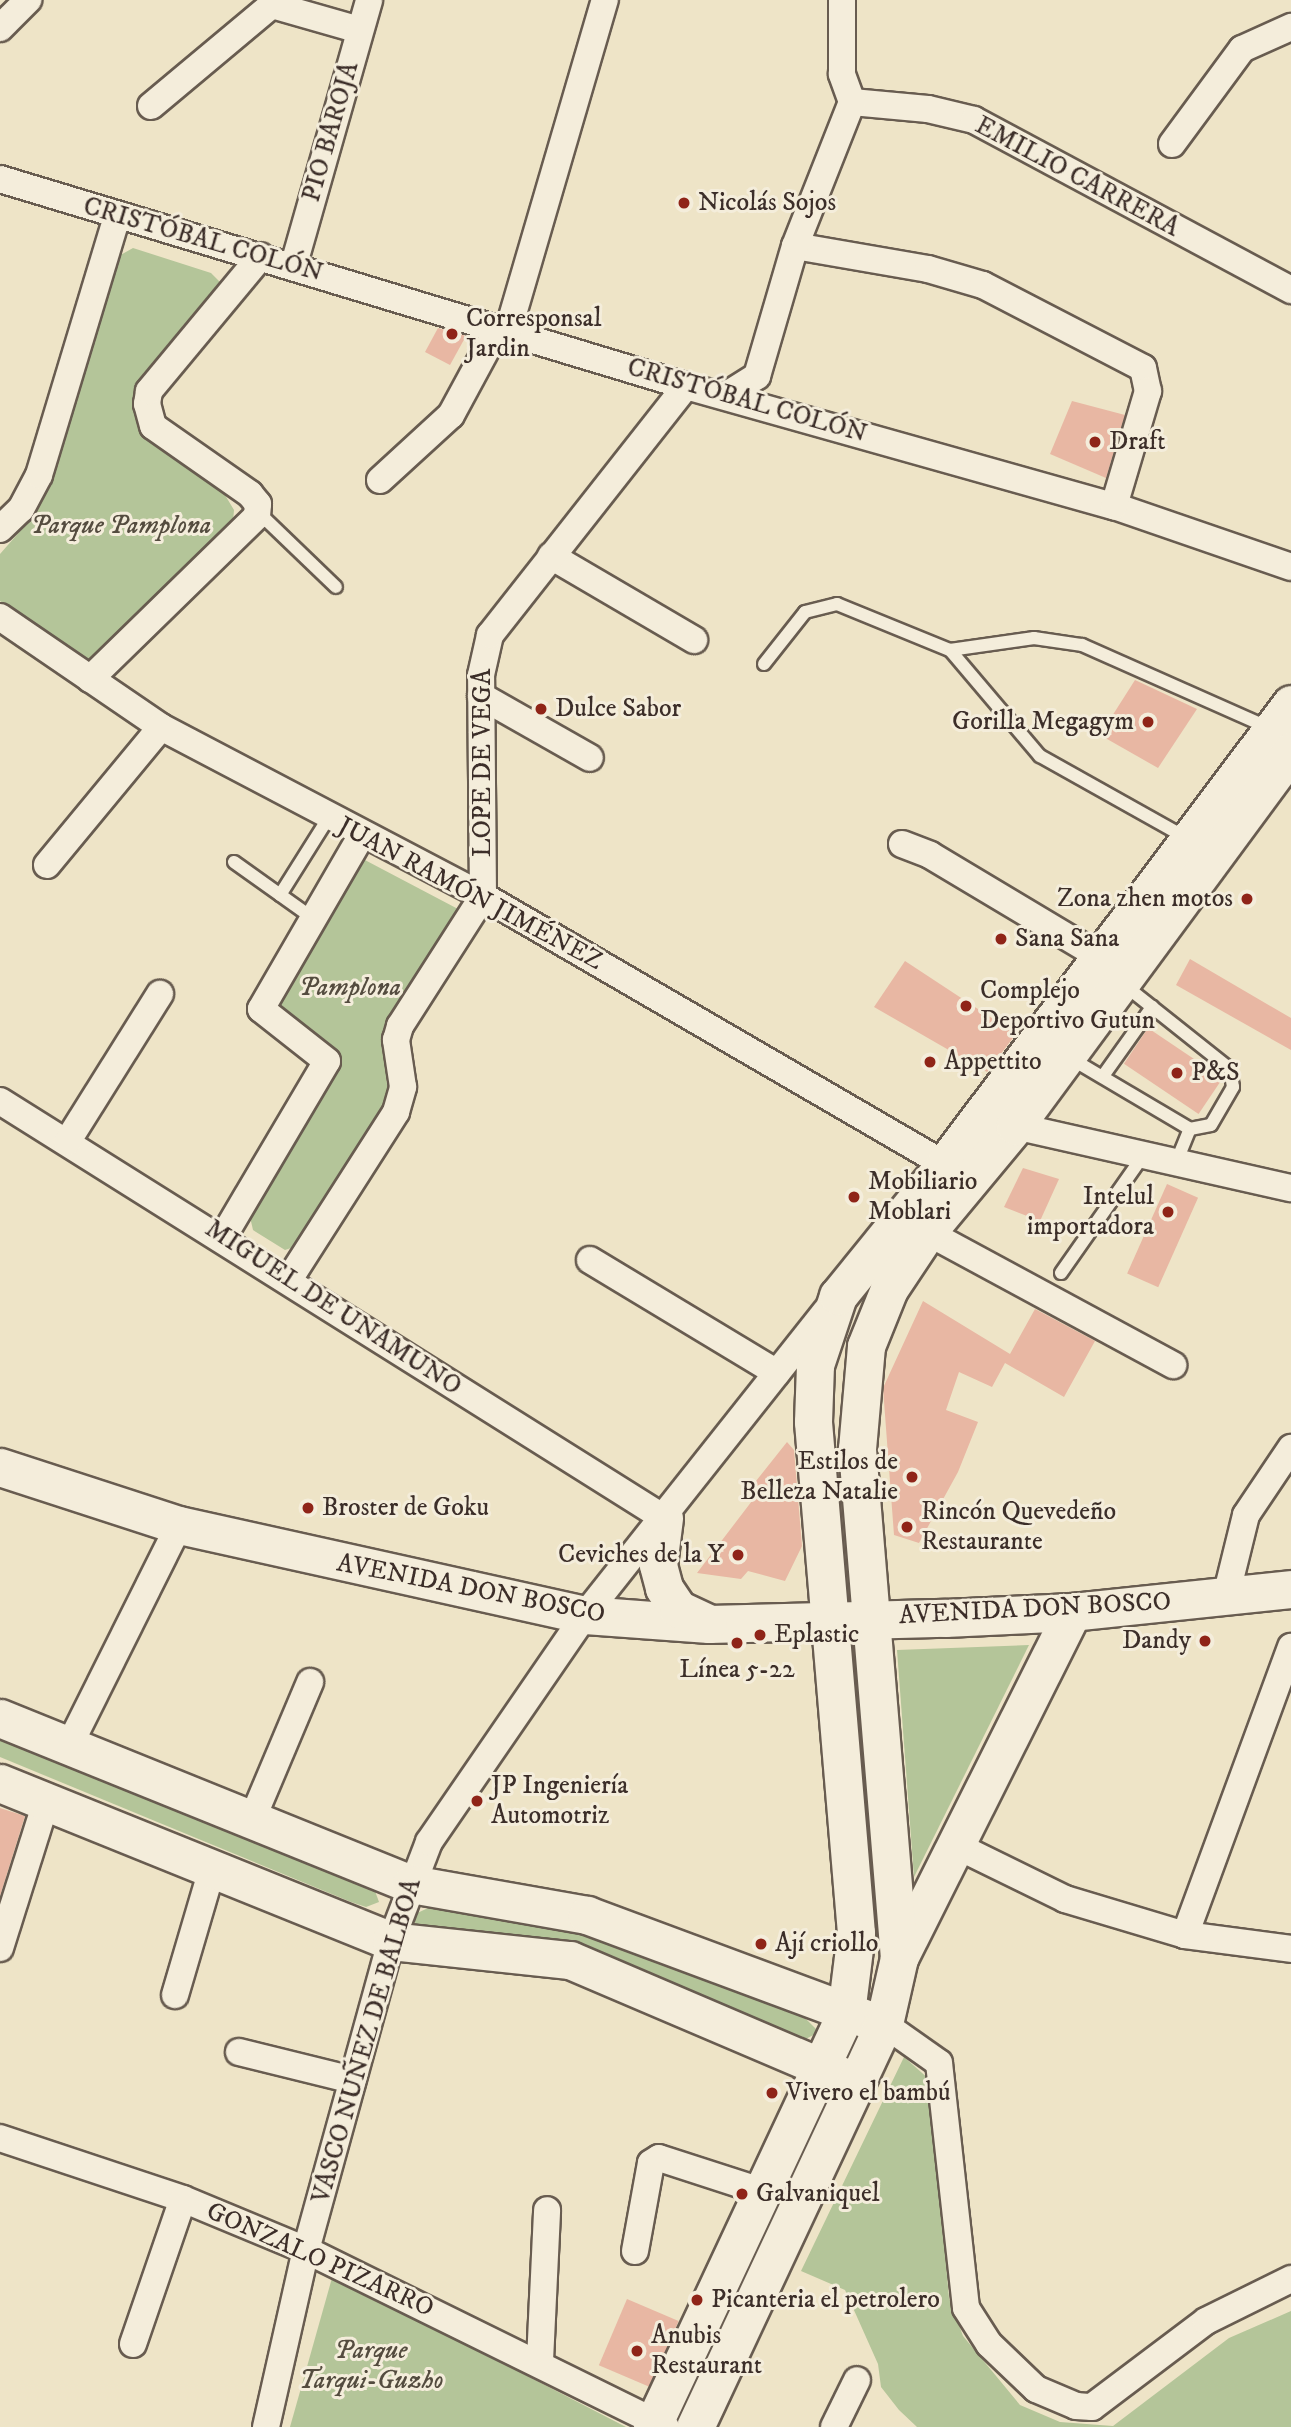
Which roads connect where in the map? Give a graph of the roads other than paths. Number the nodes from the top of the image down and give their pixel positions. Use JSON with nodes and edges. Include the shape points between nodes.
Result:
{"nodes":[{"id":1,"x":28,"y":0,"type":"edge"},
{"id":2,"x":369,"y":0,"type":"edge"},
{"id":3,"x":605,"y":0,"type":"edge"},
{"id":4,"x":842,"y":0,"type":"edge"},
{"id":5,"x":1291,"y":27,"type":"edge"},
{"id":6,"x":0,"y":28,"type":"edge"},
{"id":7,"x":360,"y":30,"type":"junction"},
{"id":8,"x":852,"y":102,"type":"junction"},
{"id":9,"x":151,"y":106,"type":"dead end"},
{"id":10,"x":1172,"y":144,"type":"dead end"},
{"id":11,"x":0,"y":179,"type":"edge"},
{"id":12,"x":117,"y":216,"type":"junction"},
{"id":13,"x":795,"y":246,"type":"junction"},
{"id":14,"x":261,"y":256,"type":"junction"},
{"id":15,"x":294,"y":264,"type":"junction"},
{"id":16,"x":1291,"y":290,"type":"edge"},
{"id":17,"x":503,"y":330,"type":"junction"},
{"id":18,"x":687,"y":386,"type":"junction"},
{"id":19,"x":725,"y":396,"type":"junction"},
{"id":20,"x":380,"y":480,"type":"dead end"},
{"id":21,"x":1114,"y":506,"type":"junction"},
{"id":22,"x":258,"y":512,"type":"junction"},
{"id":23,"x":0,"y":529,"type":"edge"},
{"id":24,"x":551,"y":556,"type":"junction"},
{"id":25,"x":1291,"y":568,"type":"edge"},
{"id":26,"x":336,"y":587,"type":"dead end"},
{"id":27,"x":0,"y":617,"type":"edge"},
{"id":28,"x":694,"y":640,"type":"dead end"},
{"id":29,"x":950,"y":650,"type":"junction"},
{"id":30,"x":764,"y":664,"type":"dead end"},
{"id":31,"x":90,"y":679,"type":"junction"},
{"id":32,"x":481,"y":696,"type":"junction"},
{"id":33,"x":161,"y":727,"type":"junction"},
{"id":34,"x":1285,"y":728,"type":"edge"},
{"id":35,"x":590,"y":758,"type":"dead end"},
{"id":36,"x":329,"y":817,"type":"junction"},
{"id":37,"x":362,"y":835,"type":"junction"},
{"id":38,"x":1190,"y":839,"type":"junction"},
{"id":39,"x":902,"y":844,"type":"dead end"},
{"id":40,"x":234,"y":862,"type":"dead end"},
{"id":41,"x":47,"y":865,"type":"dead end"},
{"id":42,"x":280,"y":895,"type":"junction"},
{"id":43,"x":483,"y":896,"type":"junction"},
{"id":44,"x":314,"y":919,"type":"junction"},
{"id":45,"x":1111,"y":970,"type":"junction"},
{"id":46,"x":160,"y":995,"type":"dead end"},
{"id":47,"x":1152,"y":1007,"type":"junction"},
{"id":48,"x":1067,"y":1056,"type":"junction"},
{"id":49,"x":1103,"y":1076,"type":"junction"},
{"id":50,"x":0,"y":1101,"type":"edge"},
{"id":51,"x":1000,"y":1118,"type":"junction"},
{"id":52,"x":1190,"y":1129,"type":"junction"},
{"id":53,"x":66,"y":1142,"type":"junction"},
{"id":54,"x":1143,"y":1156,"type":"junction"},
{"id":55,"x":1175,"y":1163,"type":"junction"},
{"id":56,"x":944,"y":1164,"type":"junction"},
{"id":57,"x":1291,"y":1188,"type":"edge"},
{"id":58,"x":927,"y":1232,"type":"junction"},
{"id":59,"x":223,"y":1237,"type":"junction"},
{"id":60,"x":590,"y":1260,"type":"dead end"},
{"id":61,"x":1061,"y":1273,"type":"dead end"},
{"id":62,"x":290,"y":1278,"type":"junction"},
{"id":63,"x":838,"y":1296,"type":"junction"},
{"id":64,"x":1174,"y":1365,"type":"dead end"},
{"id":65,"x":778,"y":1373,"type":"junction"},
{"id":66,"x":1291,"y":1448,"type":"edge"},
{"id":67,"x":0,"y":1467,"type":"edge"},
{"id":68,"x":664,"y":1517,"type":"junction"},
{"id":69,"x":179,"y":1525,"type":"junction"},
{"id":70,"x":1291,"y":1589,"type":"edge"},
{"id":71,"x":1226,"y":1596,"type":"junction"},
{"id":72,"x":1072,"y":1612,"type":"junction"},
{"id":73,"x":584,"y":1615,"type":"junction"},
{"id":74,"x":874,"y":1618,"type":"junction"},
{"id":75,"x":828,"y":1619,"type":"junction"},
{"id":76,"x":709,"y":1624,"type":"junction"},
{"id":77,"x":1291,"y":1647,"type":"edge"},
{"id":78,"x":310,"y":1682,"type":"dead end"},
{"id":79,"x":0,"y":1718,"type":"edge"},
{"id":80,"x":69,"y":1746,"type":"junction"},
{"id":81,"x":0,"y":1783,"type":"edge"},
{"id":82,"x":46,"y":1802,"type":"junction"},
{"id":83,"x":251,"y":1822,"type":"junction"},
{"id":84,"x":956,"y":1845,"type":"junction"},
{"id":85,"x":212,"y":1869,"type":"junction"},
{"id":86,"x":411,"y":1884,"type":"junction"},
{"id":87,"x":1185,"y":1935,"type":"junction"},
{"id":88,"x":391,"y":1941,"type":"junction"},
{"id":89,"x":0,"y":1948,"type":"edge"},
{"id":90,"x":1291,"y":1949,"type":"edge"},
{"id":91,"x":899,"y":1958,"type":"junction"},
{"id":92,"x":175,"y":1995,"type":"dead end"},
{"id":93,"x":846,"y":2013,"type":"junction"},
{"id":94,"x":884,"y":2024,"type":"junction"},
{"id":95,"x":239,"y":2052,"type":"dead end"},
{"id":96,"x":823,"y":2069,"type":"junction"},
{"id":97,"x":353,"y":2080,"type":"junction"},
{"id":98,"x":858,"y":2082,"type":"junction"},
{"id":99,"x":0,"y":2138,"type":"edge"},
{"id":100,"x":764,"y":2192,"type":"junction"},
{"id":101,"x":183,"y":2199,"type":"junction"},
{"id":102,"x":547,"y":2210,"type":"dead end"},
{"id":103,"x":306,"y":2250,"type":"junction"},
{"id":104,"x":635,"y":2251,"type":"dead end"},
{"id":105,"x":1291,"y":2278,"type":"edge"},
{"id":106,"x":133,"y":2344,"type":"dead end"},
{"id":107,"x":540,"y":2361,"type":"junction"},
{"id":108,"x":857,"y":2380,"type":"dead end"},
{"id":109,"x":658,"y":2425,"type":"edge"},
{"id":110,"x":266,"y":2427,"type":"edge"},
{"id":111,"x":695,"y":2427,"type":"edge"},
{"id":112,"x":834,"y":2427,"type":"edge"}],
"edges":[{"from":1,"to":6,"type":"street"},
{"from":2,"to":7,"type":"street","name":"PIO BAROJA"},
{"from":3,"to":17,"type":"street"},
{"from":4,"to":8,"type":"street","via":[[842,74]]},
{"from":5,"to":10,"type":"street","via":[[1242,49]]},
{"from":7,"to":9,"type":"street","via":[[270,5]]},
{"from":7,"to":15,"type":"street","name":"PIO BAROJA"},
{"from":8,"to":13,"type":"street"},
{"from":8,"to":16,"type":"street","name":"EMILIO CARRERA","via":[[937,110],[974,120]]},
{"from":11,"to":12,"type":"street","name":"CRISTÓBAL COLÓN"},
{"from":12,"to":14,"type":"street","name":"CRISTÓBAL COLÓN"},
{"from":12,"to":23,"type":"street","via":[[39,475],[21,509]]},
{"from":13,"to":19,"type":"street","via":[[757,376]]},
{"from":13,"to":21,"type":"street","via":[[976,282],[1143,368],[1148,391]]},
{"from":14,"to":15,"type":"street","name":"CRISTÓBAL COLÓN"},
{"from":14,"to":22,"type":"street","via":[[149,391],[146,404],[153,426],[250,495]]},
{"from":15,"to":17,"type":"street","name":"CRISTÓBAL COLÓN"},
{"from":17,"to":18,"type":"street","name":"CRISTÓBAL COLÓN"},
{"from":17,"to":20,"type":"street","via":[[451,415]]},
{"from":18,"to":19,"type":"street","name":"CRISTÓBAL COLÓN"},
{"from":18,"to":24,"type":"street","name":"LOPE DE VEGA"},
{"from":19,"to":21,"type":"street","name":"CRISTÓBAL COLÓN"},
{"from":21,"to":25,"type":"street","name":"CRISTÓBAL COLÓN"},
{"from":22,"to":26,"type":"lane"},
{"from":22,"to":31,"type":"street"},
{"from":24,"to":28,"type":"street"},
{"from":24,"to":32,"type":"street","name":"LOPE DE VEGA","via":[[490,635],[482,656]]},
{"from":27,"to":31,"type":"street","name":"JUAN RAMÓN JIMÉNEZ"},
{"from":29,"to":30,"type":"lane","via":[[837,604],[805,612]]},
{"from":29,"to":34,"type":"lane","via":[[1034,638],[1082,645]]},
{"from":29,"to":38,"type":"lane","via":[[1040,756]]},
{"from":31,"to":33,"type":"street","name":"JUAN RAMÓN JIMÉNEZ"},
{"from":32,"to":35,"type":"street"},
{"from":32,"to":43,"type":"street","name":"LOPE DE VEGA"},
{"from":33,"to":36,"type":"street","name":"JUAN RAMÓN JIMÉNEZ"},
{"from":33,"to":41,"type":"street"},
{"from":34,"to":38,"type":"main road"},
{"from":34,"to":45,"type":"main road"},
{"from":36,"to":37,"type":"street","name":"JUAN RAMÓN JIMÉNEZ"},
{"from":36,"to":42,"type":"lane"},
{"from":37,"to":43,"type":"street","name":"JUAN RAMÓN JIMÉNEZ"},
{"from":37,"to":44,"type":"street"},
{"from":38,"to":45,"type":"main road"},
{"from":39,"to":45,"type":"street","via":[[930,855]]},
{"from":40,"to":42,"type":"lane"},
{"from":42,"to":44,"type":"lane"},
{"from":43,"to":56,"type":"street","name":"JUAN RAMÓN JIMÉNEZ"},
{"from":43,"to":62,"type":"street","name":"LOPE DE VEGA","via":[[400,1026],[396,1040],[403,1087],[396,1112]]},
{"from":44,"to":59,"type":"street","via":[[261,1009],[327,1061]]},
{"from":45,"to":47,"type":"lane"},
{"from":45,"to":48,"type":"main road"},
{"from":45,"to":51,"type":"main road"},
{"from":46,"to":53,"type":"street"},
{"from":47,"to":49,"type":"lane"},
{"from":47,"to":52,"type":"lane","via":[[1236,1078],[1211,1125]]},
{"from":48,"to":49,"type":"lane"},
{"from":48,"to":51,"type":"main road"},
{"from":49,"to":52,"type":"lane"},
{"from":50,"to":53,"type":"street","name":"MIGUEL DE UNAMUNO"},
{"from":51,"to":54,"type":"street"},
{"from":51,"to":56,"type":"main road"},
{"from":51,"to":58,"type":"main road"},
{"from":52,"to":55,"type":"lane"},
{"from":53,"to":59,"type":"street","name":"MIGUEL DE UNAMUNO"},
{"from":54,"to":55,"type":"street"},
{"from":54,"to":61,"type":"lane"},
{"from":55,"to":57,"type":"street"},
{"from":56,"to":63,"type":"main road"},
{"from":58,"to":64,"type":"street"},
{"from":58,"to":74,"type":"main road","via":[[889,1289],[875,1324],[857,1403]]},
{"from":59,"to":62,"type":"street","name":"MIGUEL DE UNAMUNO"},
{"from":60,"to":65,"type":"street"},
{"from":62,"to":68,"type":"street","name":"MIGUEL DE UNAMUNO"},
{"from":63,"to":65,"type":"street","name":"VASCO NUÑEZ DE BALBOA"},
{"from":63,"to":75,"type":"main road","via":[[815,1365],[813,1422]]},
{"from":65,"to":68,"type":"street","name":"VASCO NUÑEZ DE BALBOA"},
{"from":66,"to":71,"type":"street","via":[[1246,1515]]},
{"from":67,"to":69,"type":"main road","name":"AVENIDA DON BOSCO"},
{"from":68,"to":73,"type":"street","name":"VASCO NUÑEZ DE BALBOA"},
{"from":68,"to":76,"type":"main road","via":[[658,1566],[664,1588],[678,1609]]},
{"from":69,"to":73,"type":"main road","name":"AVENIDA DON BOSCO"},
{"from":69,"to":80,"type":"street"},
{"from":70,"to":71,"type":"main road","name":"AVENIDA DON BOSCO"},
{"from":71,"to":72,"type":"main road","name":"AVENIDA DON BOSCO"},
{"from":72,"to":74,"type":"main road","name":"AVENIDA DON BOSCO"},
{"from":72,"to":84,"type":"main road"},
{"from":73,"to":76,"type":"main road","name":"AVENIDA DON BOSCO"},
{"from":73,"to":86,"type":"street","name":"VASCO NUÑEZ DE BALBOA","via":[[429,1842]]},
{"from":74,"to":75,"type":"main road","name":"AVENIDA DON BOSCO"},
{"from":74,"to":91,"type":"main road"},
{"from":75,"to":76,"type":"main road","name":"AVENIDA DON BOSCO"},
{"from":75,"to":93,"type":"main road","via":[[856,1933]]},
{"from":77,"to":87,"type":"street"},
{"from":78,"to":83,"type":"street"},
{"from":79,"to":80,"type":"main road"},
{"from":80,"to":83,"type":"main road"},
{"from":81,"to":82,"type":"main road"},
{"from":82,"to":85,"type":"main road"},
{"from":82,"to":89,"type":"street"},
{"from":83,"to":86,"type":"main road"},
{"from":84,"to":87,"type":"street","via":[[1065,1899]]},
{"from":84,"to":91,"type":"main road"},
{"from":85,"to":88,"type":"main road"},
{"from":85,"to":92,"type":"street"},
{"from":86,"to":88,"type":"street","name":"VASCO NUÑEZ DE BALBOA"},
{"from":86,"to":93,"type":"main road","via":[[587,1915]]},
{"from":87,"to":90,"type":"street"},
{"from":88,"to":96,"type":"main road","via":[[570,1960]]},
{"from":88,"to":97,"type":"street","name":"VASCO NUÑEZ DE BALBOA"},
{"from":91,"to":94,"type":"main road"},
{"from":93,"to":94,"type":"main road"},
{"from":93,"to":96,"type":"main road"},
{"from":94,"to":98,"type":"main road"},
{"from":94,"to":105,"type":"street","via":[[939,2063],[967,2308],[989,2344],[1036,2389],[1076,2406],[1092,2407],[1206,2321]]},
{"from":95,"to":97,"type":"street"},
{"from":96,"to":98,"type":"main road"},
{"from":96,"to":100,"type":"main road"},
{"from":97,"to":103,"type":"street","name":"VASCO NUÑEZ DE BALBOA"},
{"from":98,"to":111,"type":"main road"},
{"from":99,"to":101,"type":"street","name":"GONZALO PIZARRO"},
{"from":100,"to":104,"type":"street","via":[[659,2158],[651,2163]]},
{"from":100,"to":109,"type":"main road"},
{"from":101,"to":103,"type":"street","name":"GONZALO PIZARRO"},
{"from":101,"to":106,"type":"street"},
{"from":102,"to":107,"type":"street"},
{"from":103,"to":107,"type":"street","name":"GONZALO PIZARRO"},
{"from":103,"to":110,"type":"street","name":"VASCO NUÑEZ DE BALBOA"},
{"from":107,"to":109,"type":"street","name":"GONZALO PIZARRO"},
{"from":108,"to":112,"type":"street"}]}
